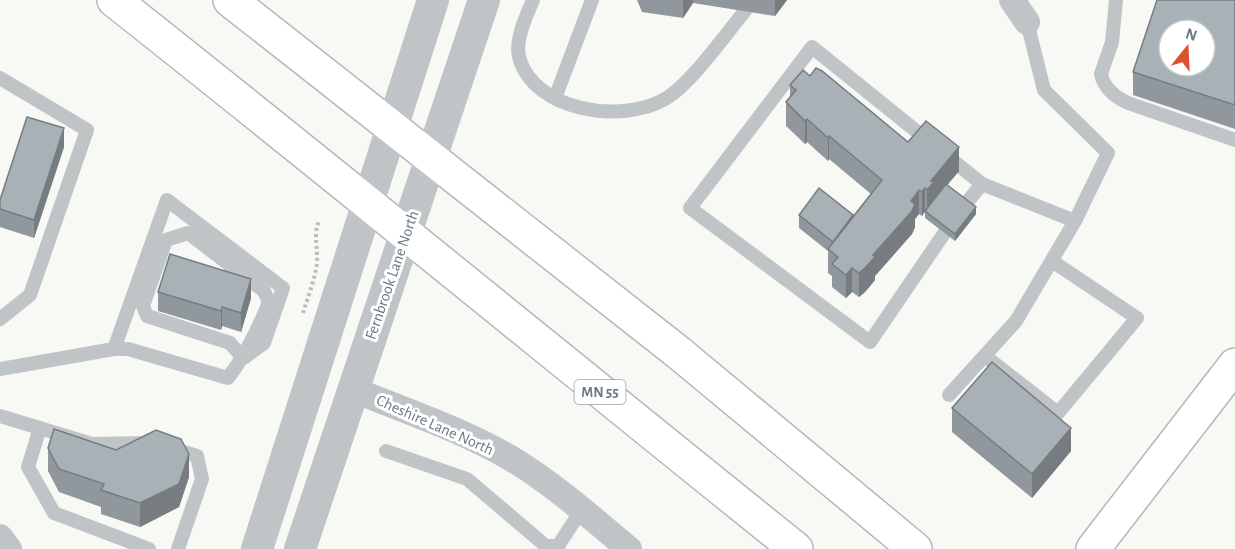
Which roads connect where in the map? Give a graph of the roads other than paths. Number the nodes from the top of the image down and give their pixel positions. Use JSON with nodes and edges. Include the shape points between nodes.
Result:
{"nodes":[{"id":1,"x":114,"y":0,"type":"edge"},
{"id":2,"x":230,"y":0,"type":"edge"},
{"id":3,"x":433,"y":0,"type":"edge"},
{"id":4,"x":484,"y":0,"type":"edge"},
{"id":5,"x":533,"y":0,"type":"edge"},
{"id":6,"x":592,"y":0,"type":"edge"},
{"id":7,"x":754,"y":0,"type":"edge"},
{"id":8,"x":1012,"y":0,"type":"edge"},
{"id":9,"x":1116,"y":0,"type":"edge"},
{"id":10,"x":1027,"y":22,"type":"joint"},
{"id":11,"x":0,"y":78,"type":"edge"},
{"id":12,"x":555,"y":98,"type":"junction"},
{"id":13,"x":392,"y":127,"type":"junction"},
{"id":14,"x":1235,"y":140,"type":"edge"},
{"id":15,"x":432,"y":158,"type":"junction"},
{"id":16,"x":982,"y":184,"type":"junction"},
{"id":17,"x":367,"y":203,"type":"junction"},
{"id":18,"x":1075,"y":221,"type":"junction"},
{"id":19,"x":405,"y":236,"type":"junction"},
{"id":20,"x":1052,"y":261,"type":"junction"},
{"id":21,"x":0,"y":320,"type":"edge"},
{"id":22,"x":114,"y":349,"type":"junction"},
{"id":23,"x":985,"y":356,"type":"junction"},
{"id":24,"x":243,"y":358,"type":"junction"},
{"id":25,"x":1235,"y":365,"type":"edge"},
{"id":26,"x":0,"y":369,"type":"edge"},
{"id":27,"x":354,"y":390,"type":"junction"},
{"id":28,"x":949,"y":395,"type":"dead end"},
{"id":29,"x":0,"y":416,"type":"edge"},
{"id":30,"x":40,"y":428,"type":"junction"},
{"id":31,"x":386,"y":451,"type":"dead end"},
{"id":32,"x":582,"y":509,"type":"junction"},
{"id":33,"x":0,"y":537,"type":"edge"},
{"id":34,"x":9,"y":549,"type":"edge"},
{"id":35,"x":149,"y":549,"type":"edge"},
{"id":36,"x":178,"y":549,"type":"edge"},
{"id":37,"x":257,"y":549,"type":"edge"},
{"id":38,"x":300,"y":549,"type":"edge"},
{"id":39,"x":629,"y":549,"type":"edge"},
{"id":40,"x":796,"y":549,"type":"edge"},
{"id":41,"x":915,"y":549,"type":"edge"},
{"id":42,"x":1094,"y":549,"type":"edge"}],
"edges":[{"from":1,"to":17,"type":"main road","number":"MN 55"},
{"from":2,"to":13,"type":"main road"},
{"from":3,"to":13,"type":"street"},
{"from":4,"to":15,"type":"street","name":"Fernbrook Lane North"},
{"from":5,"to":12,"type":"lane","via":[[519,41],[519,57],[540,90]]},
{"from":6,"to":12,"type":"lane"},
{"from":7,"to":12,"type":"lane","via":[[691,76],[666,99],[626,112],[600,112]]},
{"from":8,"to":10,"type":"street"},
{"from":9,"to":14,"type":"lane","via":[[1112,42],[1101,74],[1108,89],[1128,103]]},
{"from":10,"to":18,"type":"lane","via":[[1044,90],[1108,153]]},
{"from":11,"to":21,"type":"lane","via":[[87,130],[30,295]]},
{"from":13,"to":15,"type":"main road"},
{"from":13,"to":17,"type":"street"},
{"from":15,"to":19,"type":"street","name":"Fernbrook Lane North"},
{"from":15,"to":41,"type":"main road","via":[[679,353]]},
{"from":16,"to":16,"type":"lane","via":[[812,46],[690,208],[870,342]]},
{"from":16,"to":18,"type":"lane"},
{"from":17,"to":19,"type":"main road","number":"MN 55"},
{"from":17,"to":37,"type":"street"},
{"from":18,"to":20,"type":"lane"},
{"from":19,"to":27,"type":"street","name":"Fernbrook Lane North"},
{"from":19,"to":40,"type":"main road","number":"MN 55"},
{"from":20,"to":23,"type":"lane","via":[[1016,321]]},
{"from":20,"to":23,"type":"lane","via":[[1137,318],[1058,413]]},
{"from":22,"to":24,"type":"lane","via":[[128,349],[228,378]]},
{"from":22,"to":24,"type":"lane","via":[[166,200],[283,288],[264,343]]},
{"from":22,"to":26,"type":"lane"},
{"from":23,"to":28,"type":"lane"},
{"from":24,"to":24,"type":"lane","via":[[269,302],[264,291],[188,233],[166,240],[143,306],[147,316],[230,343]]},
{"from":25,"to":42,"type":"main road"},
{"from":27,"to":32,"type":"street","name":"Cheshire Lane North","via":[[457,430],[517,463]]},
{"from":27,"to":38,"type":"street","name":"Fernbrook Lane North"},
{"from":29,"to":30,"type":"lane"},
{"from":30,"to":35,"type":"lane","via":[[28,467],[54,513]]},
{"from":30,"to":36,"type":"lane","via":[[92,444],[157,443],[197,456],[202,479]]},
{"from":31,"to":32,"type":"lane","via":[[467,480],[546,546],[558,546]]},
{"from":32,"to":39,"type":"street","name":"Cheshire Lane North"},
{"from":33,"to":34,"type":"street"}]}
